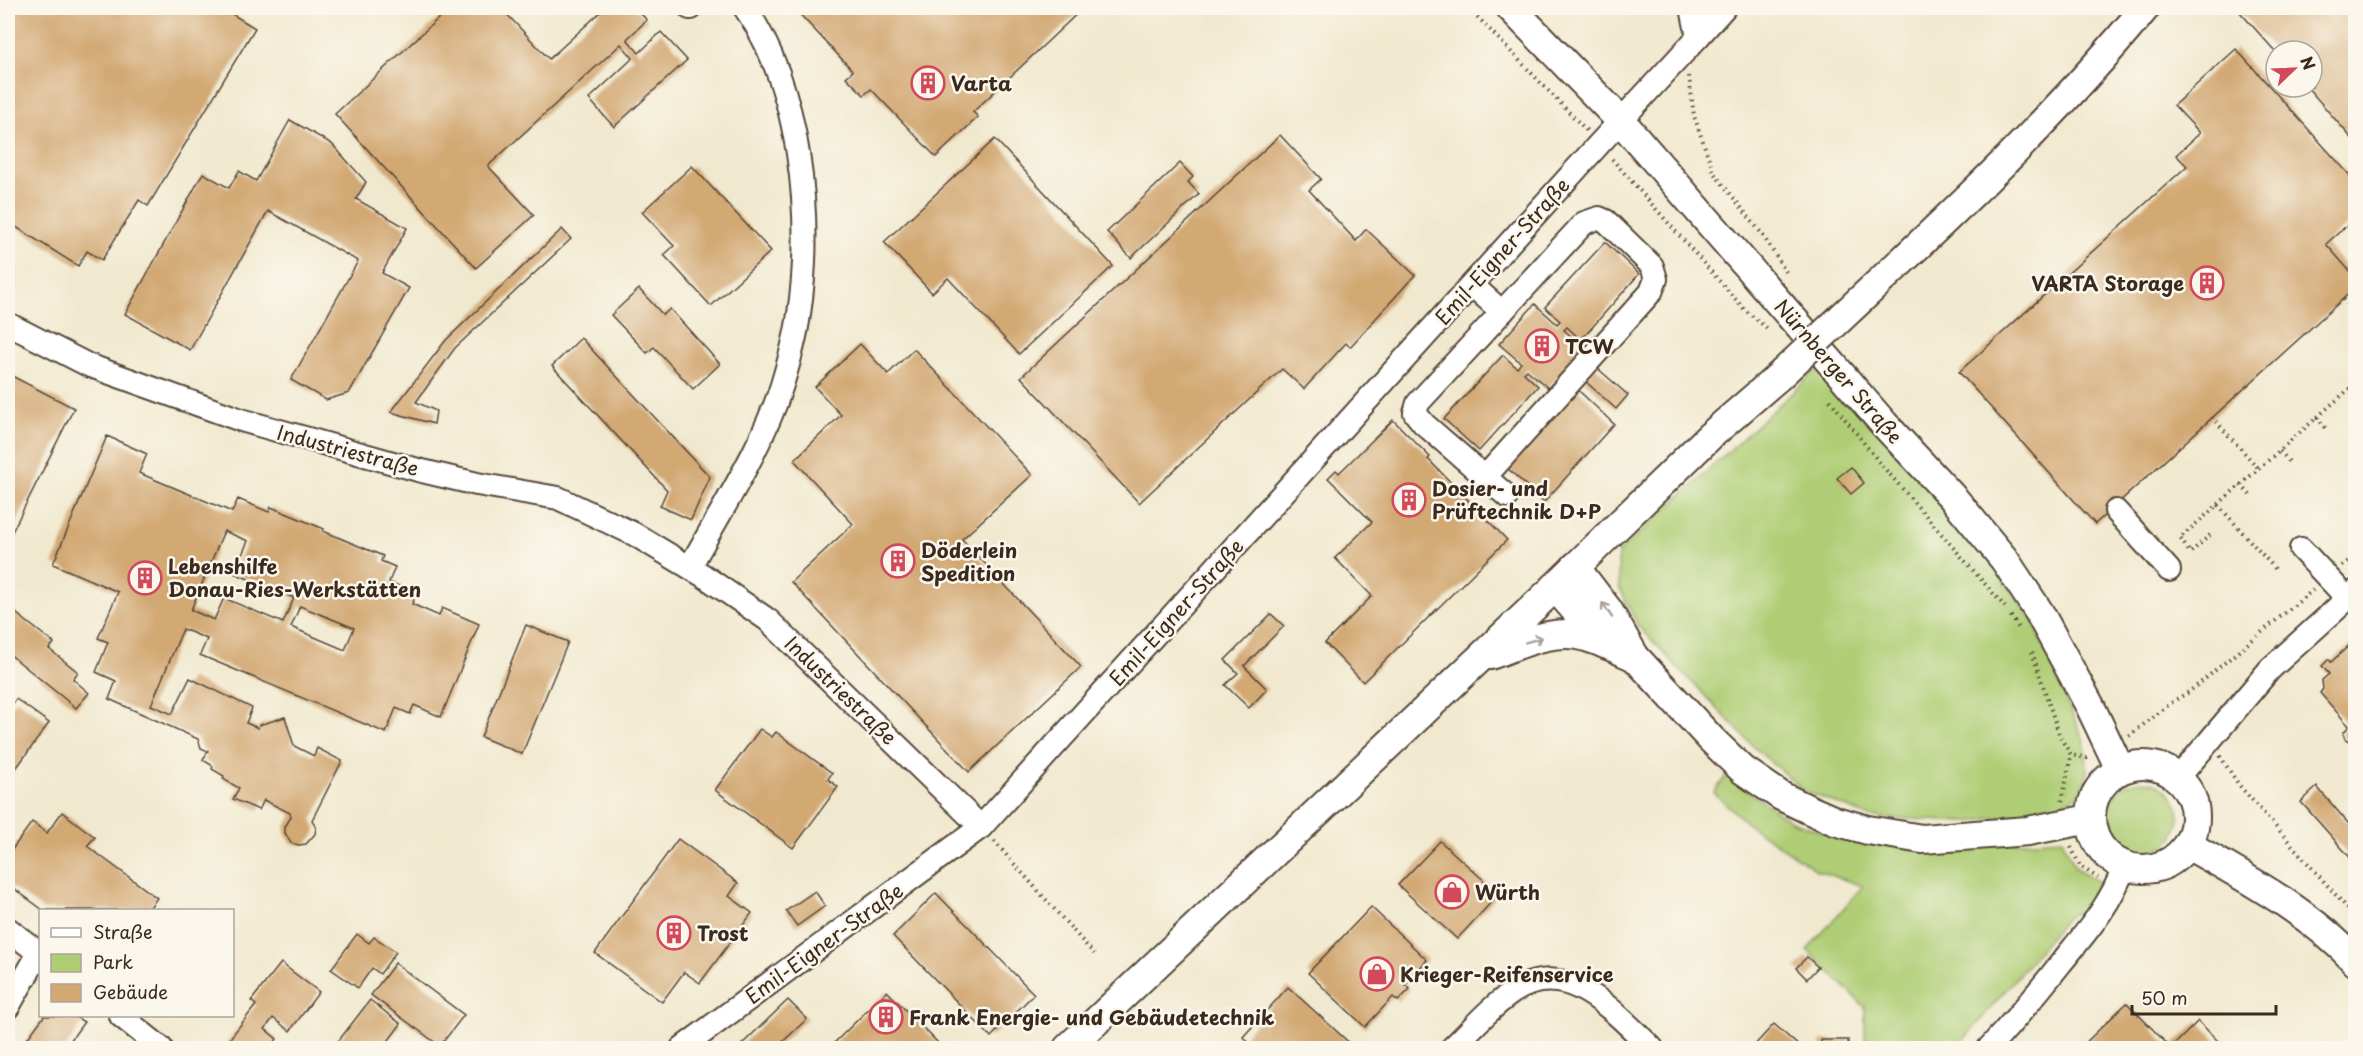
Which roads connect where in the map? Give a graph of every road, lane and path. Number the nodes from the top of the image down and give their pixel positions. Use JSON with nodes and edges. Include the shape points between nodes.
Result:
{"nodes":[{"id":1,"x":746,"y":8,"type":"edge"},
{"id":2,"x":1511,"y":8,"type":"edge"},
{"id":3,"x":1692,"y":8,"type":"edge"},
{"id":4,"x":1724,"y":8,"type":"edge"},
{"id":5,"x":2145,"y":8,"type":"edge"},
{"id":6,"x":1698,"y":37,"type":"junction"},
{"id":7,"x":1677,"y":61,"type":"junction"},
{"id":8,"x":1621,"y":121,"type":"junction"},
{"id":9,"x":1472,"y":285,"type":"junction"},
{"id":10,"x":2343,"y":299,"type":"dead end"},
{"id":11,"x":1502,"y":312,"type":"junction"},
{"id":12,"x":2355,"y":313,"type":"edge"},
{"id":13,"x":1771,"y":314,"type":"junction"},
{"id":14,"x":8,"y":324,"type":"edge"},
{"id":15,"x":2355,"y":383,"type":"edge"},
{"id":16,"x":2212,"y":417,"type":"dead end"},
{"id":17,"x":2317,"y":417,"type":"junction"},
{"id":18,"x":2327,"y":430,"type":"dead end"},
{"id":19,"x":2280,"y":451,"type":"junction"},
{"id":20,"x":2290,"y":463,"type":"dead end"},
{"id":21,"x":2259,"y":469,"type":"junction"},
{"id":22,"x":1485,"y":477,"type":"junction"},
{"id":23,"x":2241,"y":485,"type":"junction"},
{"id":24,"x":1507,"y":496,"type":"dead end"},
{"id":25,"x":2252,"y":497,"type":"dead end"},
{"id":26,"x":2218,"y":505,"type":"junction"},
{"id":27,"x":2116,"y":511,"type":"dead end"},
{"id":28,"x":2210,"y":535,"type":"dead end"},
{"id":29,"x":2301,"y":549,"type":"dead end"},
{"id":30,"x":690,"y":567,"type":"junction"},
{"id":31,"x":1575,"y":567,"type":"junction"},
{"id":32,"x":2169,"y":570,"type":"dead end"},
{"id":33,"x":2277,"y":571,"type":"dead end"},
{"id":34,"x":1555,"y":586,"type":"junction"},
{"id":35,"x":2351,"y":594,"type":"edge"},
{"id":36,"x":1606,"y":644,"type":"junction"},
{"id":37,"x":1635,"y":657,"type":"junction"},
{"id":38,"x":1479,"y":659,"type":"junction"},
{"id":39,"x":2209,"y":741,"type":"junction"},
{"id":40,"x":2121,"y":769,"type":"junction"},
{"id":41,"x":2178,"y":778,"type":"junction"},
{"id":42,"x":2090,"y":819,"type":"junction"},
{"id":43,"x":981,"y":827,"type":"junction"},
{"id":44,"x":2188,"y":845,"type":"junction"},
{"id":45,"x":2124,"y":867,"type":"junction"},
{"id":46,"x":2355,"y":918,"type":"edge"},
{"id":47,"x":8,"y":929,"type":"edge"},
{"id":48,"x":39,"y":952,"type":"edge"},
{"id":49,"x":1094,"y":954,"type":"dead end"},
{"id":50,"x":39,"y":955,"type":"edge"},
{"id":51,"x":2355,"y":962,"type":"edge"},
{"id":52,"x":8,"y":1007,"type":"edge"},
{"id":53,"x":122,"y":1017,"type":"edge"},
{"id":54,"x":161,"y":1048,"type":"edge"},
{"id":55,"x":682,"y":1048,"type":"edge"},
{"id":56,"x":1068,"y":1048,"type":"edge"},
{"id":57,"x":1452,"y":1048,"type":"edge"},
{"id":58,"x":1652,"y":1048,"type":"edge"},
{"id":59,"x":1989,"y":1048,"type":"edge"}],
"edges":[{"from":1,"to":30,"type":"street","via":[[777,64],[801,175],[804,244],[799,315],[781,386],[756,446]]},
{"from":2,"to":8,"type":"main road","name":"Nürnberger Straße"},
{"from":3,"to":6,"type":"street"},
{"from":4,"to":6,"type":"street","name":"Emil-Eigner-Straße"},
{"from":5,"to":31,"type":"main road","bridge":true,"via":[[2102,61],[1953,213],[1710,436]]},
{"from":6,"to":7,"type":"street","name":"Emil-Eigner-Straße"},
{"from":7,"to":8,"type":"street","name":"Emil-Eigner-Straße"},
{"from":7,"to":13,"type":"path","via":[[1688,74],[1694,116],[1714,173],[1762,234],[1797,290]]},
{"from":8,"to":9,"type":"street","name":"Emil-Eigner-Straße"},
{"from":8,"to":13,"type":"main road","name":"Nürnberger Straße"},
{"from":9,"to":11,"type":"street"},
{"from":9,"to":43,"type":"street","name":"Emil-Eigner-Straße"},
{"from":10,"to":12,"type":"path"},
{"from":11,"to":22,"type":"street","via":[[1418,403],[1415,413]]},
{"from":11,"to":22,"type":"street","via":[[1591,219],[1606,221],[1652,266],[1656,279],[1651,292]]},
{"from":13,"to":40,"type":"main road","name":"Nürnberger Straße","via":[[1885,424],[2004,559],[2039,612]]},
{"from":14,"to":30,"type":"street","name":"Industriestraße","via":[[88,365],[241,420],[418,470],[558,498],[634,534]]},
{"from":15,"to":17,"type":"path"},
{"from":16,"to":21,"type":"path"},
{"from":17,"to":18,"type":"path"},
{"from":17,"to":19,"type":"path"},
{"from":19,"to":20,"type":"path"},
{"from":19,"to":21,"type":"path"},
{"from":21,"to":23,"type":"path"},
{"from":22,"to":24,"type":"street"},
{"from":23,"to":25,"type":"path"},
{"from":23,"to":26,"type":"path"},
{"from":26,"to":28,"type":"path","via":[[2180,538],[2190,553]]},
{"from":26,"to":33,"type":"path"},
{"from":27,"to":32,"type":"street"},
{"from":29,"to":35,"type":"street"},
{"from":30,"to":43,"type":"street","name":"Industriestraße","via":[[768,620]]},
{"from":31,"to":34,"type":"main road"},
{"from":37,"to":31,"type":"main road","one_way":true,"via":[[1608,610]]},
{"from":34,"to":36,"type":"main road"},
{"from":34,"to":38,"type":"main road"},
{"from":35,"to":39,"type":"street","via":[[2270,669]]},
{"from":36,"to":37,"type":"main road"},
{"from":38,"to":36,"type":"main road","one_way":true,"via":[[1560,633]]},
{"from":37,"to":42,"type":"main road","via":[[1743,770],[1781,796],[1836,821],[1922,839],[2028,831]]},
{"from":38,"to":56,"type":"main road"},
{"from":39,"to":41,"type":"street"},
{"from":39,"to":46,"type":"path","via":[[2239,784]]},
{"from":40,"to":41,"type":"main road","via":[[2150,765]]},
{"from":40,"to":42,"type":"main road","via":[[2107,777],[2098,789]]},
{"from":41,"to":44,"type":"main road","via":[[2189,792],[2195,810]]},
{"from":42,"to":45,"type":"main road","via":[[2100,848]]},
{"from":43,"to":49,"type":"path"},
{"from":43,"to":55,"type":"street","name":"Emil-Eigner-Straße"},
{"from":44,"to":45,"type":"main road","via":[[2176,859],[2160,867]]},
{"from":44,"to":51,"type":"main road","via":[[2252,882],[2335,940]]},
{"from":45,"to":59,"type":"street","via":[[2104,910]]},
{"from":47,"to":48,"type":"street"},
{"from":50,"to":52,"type":"street"},
{"from":53,"to":54,"type":"street"},
{"from":57,"to":58,"type":"street","via":[[1513,992],[1539,980],[1568,982],[1595,996]]}]}
